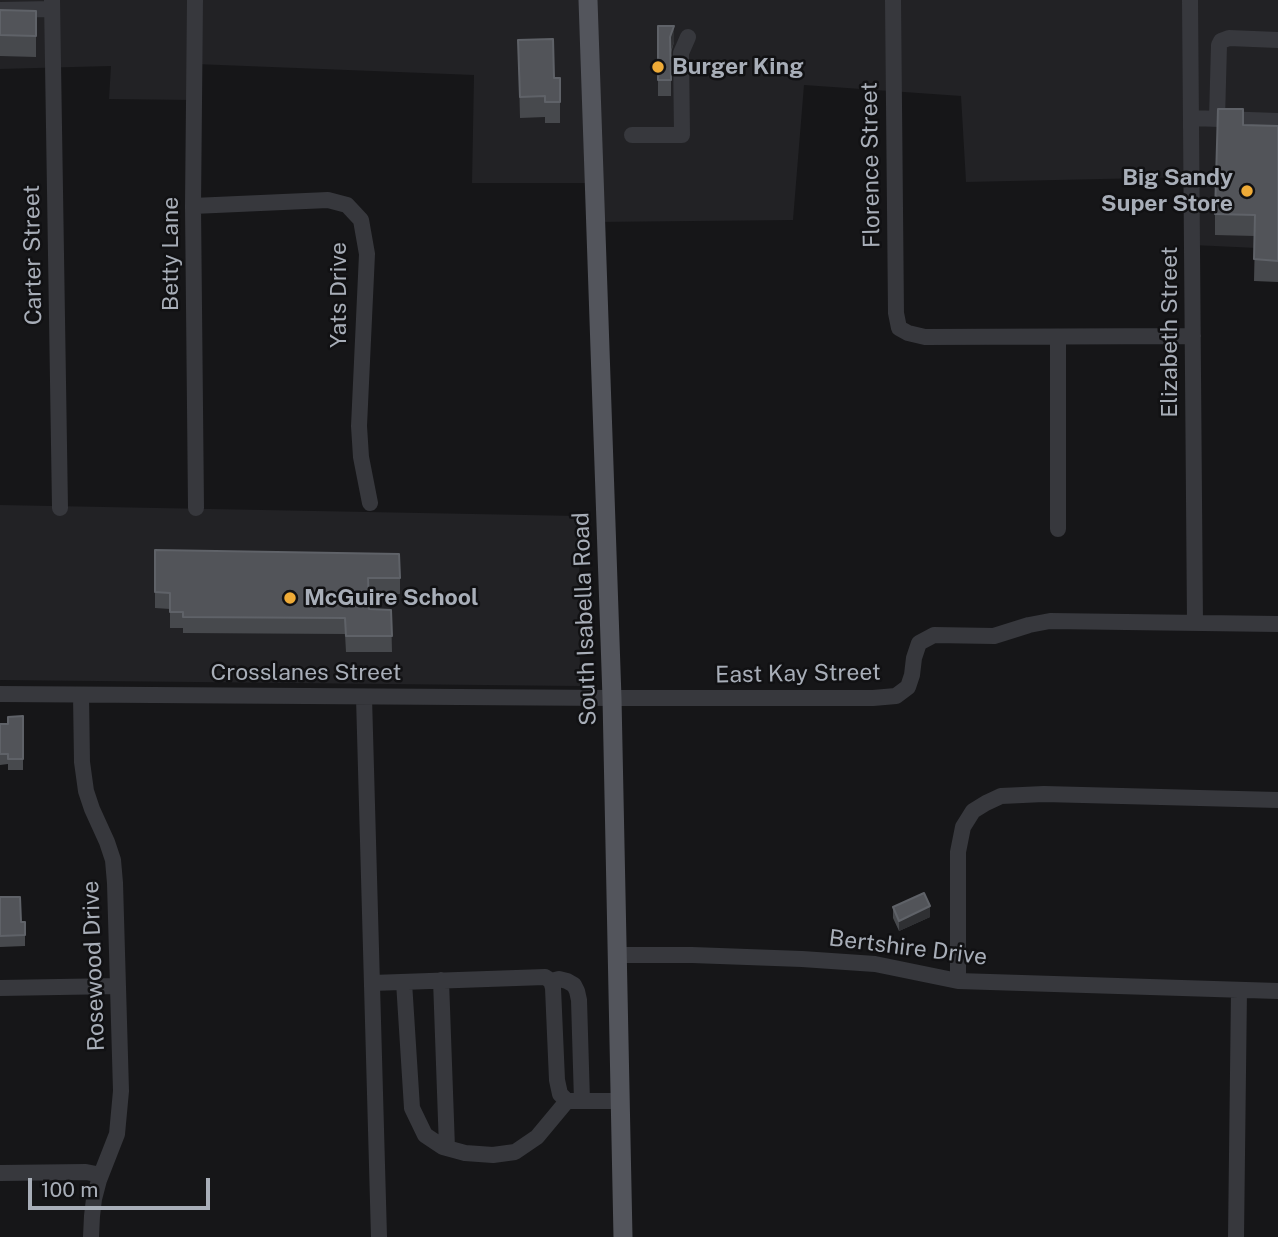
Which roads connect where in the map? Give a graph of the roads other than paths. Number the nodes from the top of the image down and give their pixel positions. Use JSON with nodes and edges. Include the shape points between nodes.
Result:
{"nodes":[{"id":1,"x":195,"y":0,"type":"edge"},
{"id":2,"x":588,"y":0,"type":"edge"},
{"id":3,"x":893,"y":0,"type":"edge"},
{"id":4,"x":1190,"y":0,"type":"edge"},
{"id":5,"x":52,"y":4,"type":"edge"},
{"id":6,"x":1,"y":7,"type":"edge"},
{"id":7,"x":688,"y":37,"type":"dead end"},
{"id":8,"x":1278,"y":40,"type":"edge"},
{"id":9,"x":1191,"y":118,"type":"junction"},
{"id":10,"x":1217,"y":119,"type":"junction"},
{"id":11,"x":1278,"y":121,"type":"edge"},
{"id":12,"x":632,"y":135,"type":"dead end"},
{"id":13,"x":192,"y":206,"type":"junction"},
{"id":14,"x":1193,"y":336,"type":"junction"},
{"id":15,"x":1058,"y":338,"type":"junction"},
{"id":16,"x":370,"y":503,"type":"dead end"},
{"id":17,"x":60,"y":508,"type":"dead end"},
{"id":18,"x":196,"y":508,"type":"dead end"},
{"id":19,"x":1058,"y":528,"type":"dead end"},
{"id":20,"x":1195,"y":622,"type":"junction"},
{"id":21,"x":1278,"y":624,"type":"edge"},
{"id":22,"x":0,"y":694,"type":"edge"},
{"id":23,"x":81,"y":695,"type":"junction"},
{"id":24,"x":364,"y":696,"type":"junction"},
{"id":25,"x":612,"y":698,"type":"junction"},
{"id":26,"x":1278,"y":800,"type":"edge"},
{"id":27,"x":616,"y":955,"type":"junction"},
{"id":28,"x":441,"y":981,"type":"junction"},
{"id":29,"x":551,"y":981,"type":"junction"},
{"id":30,"x":958,"y":981,"type":"junction"},
{"id":31,"x":404,"y":982,"type":"junction"},
{"id":32,"x":372,"y":983,"type":"junction"},
{"id":33,"x":118,"y":986,"type":"junction"},
{"id":34,"x":0,"y":988,"type":"edge"},
{"id":35,"x":1239,"y":990,"type":"junction"},
{"id":36,"x":1278,"y":991,"type":"edge"},
{"id":37,"x":575,"y":1101,"type":"junction"},
{"id":38,"x":620,"y":1101,"type":"junction"},
{"id":39,"x":447,"y":1148,"type":"junction"},
{"id":40,"x":0,"y":1173,"type":"edge"},
{"id":41,"x":101,"y":1175,"type":"junction"},
{"id":42,"x":91,"y":1237,"type":"edge"},
{"id":43,"x":379,"y":1237,"type":"edge"},
{"id":44,"x":623,"y":1237,"type":"edge"},
{"id":45,"x":1236,"y":1237,"type":"edge"}],
"edges":[{"from":1,"to":13,"type":"street","name":"Betty Lane"},
{"from":2,"to":25,"type":"main road","name":"South Isabella Road"},
{"from":3,"to":15,"type":"street","name":"Florence Street","via":[[895,313],[899,328],[925,337]]},
{"from":4,"to":9,"type":"street","name":"Elizabeth Street"},
{"from":5,"to":6,"type":"street"},
{"from":5,"to":17,"type":"street","name":"Carter Street"},
{"from":7,"to":12,"type":"street","via":[[681,53],[682,135]]},
{"from":8,"to":10,"type":"street","via":[[1221,41]]},
{"from":9,"to":10,"type":"street"},
{"from":9,"to":14,"type":"street","name":"Elizabeth Street"},
{"from":10,"to":11,"type":"street"},
{"from":13,"to":16,"type":"street","name":"Yats Drive","via":[[328,200],[347,205],[361,220],[367,254],[359,426]]},
{"from":13,"to":18,"type":"street","name":"Betty Lane"},
{"from":14,"to":15,"type":"street"},
{"from":14,"to":20,"type":"street","name":"Elizabeth Street"},
{"from":15,"to":19,"type":"street"},
{"from":20,"to":21,"type":"street","name":"East Kay Street"},
{"from":20,"to":25,"type":"street","name":"East Kay Street","via":[[1050,621],[994,636],[934,635],[919,643],[908,687],[896,695],[873,698]]},
{"from":22,"to":23,"type":"street","name":"Crosslanes Street"},
{"from":23,"to":24,"type":"street","name":"Crosslanes Street"},
{"from":23,"to":33,"type":"street","name":"Rosewood Drive","via":[[86,791],[113,860]]},
{"from":24,"to":25,"type":"street","name":"Crosslanes Street"},
{"from":24,"to":32,"type":"street"},
{"from":25,"to":27,"type":"main road","name":"South Isabella Road"},
{"from":26,"to":30,"type":"street","via":[[1044,794],[1001,796],[986,803],[973,811],[963,827],[958,852]]},
{"from":27,"to":30,"type":"street","name":"Bertshire Drive","via":[[876,964]]},
{"from":27,"to":38,"type":"main road","name":"South Isabella Road"},
{"from":28,"to":29,"type":"street","via":[[545,977]]},
{"from":28,"to":31,"type":"street"},
{"from":28,"to":39,"type":"street"},
{"from":29,"to":37,"type":"street","via":[[559,1094]]},
{"from":29,"to":37,"type":"street","via":[[574,985],[579,1000]]},
{"from":30,"to":35,"type":"street","name":"Bertshire Drive"},
{"from":31,"to":32,"type":"street"},
{"from":31,"to":39,"type":"street","via":[[412,1108],[425,1135]]},
{"from":32,"to":43,"type":"street"},
{"from":33,"to":34,"type":"street"},
{"from":33,"to":41,"type":"street","name":"Rosewood Drive","via":[[120,1114]]},
{"from":35,"to":36,"type":"street","name":"Bertshire Drive"},
{"from":35,"to":45,"type":"street"},
{"from":37,"to":38,"type":"street"},
{"from":37,"to":39,"type":"street","via":[[515,1152],[493,1156]]},
{"from":38,"to":44,"type":"main road","name":"South Isabella Road"},
{"from":40,"to":41,"type":"street"},
{"from":41,"to":42,"type":"street","name":"Rosewood Drive"}]}
